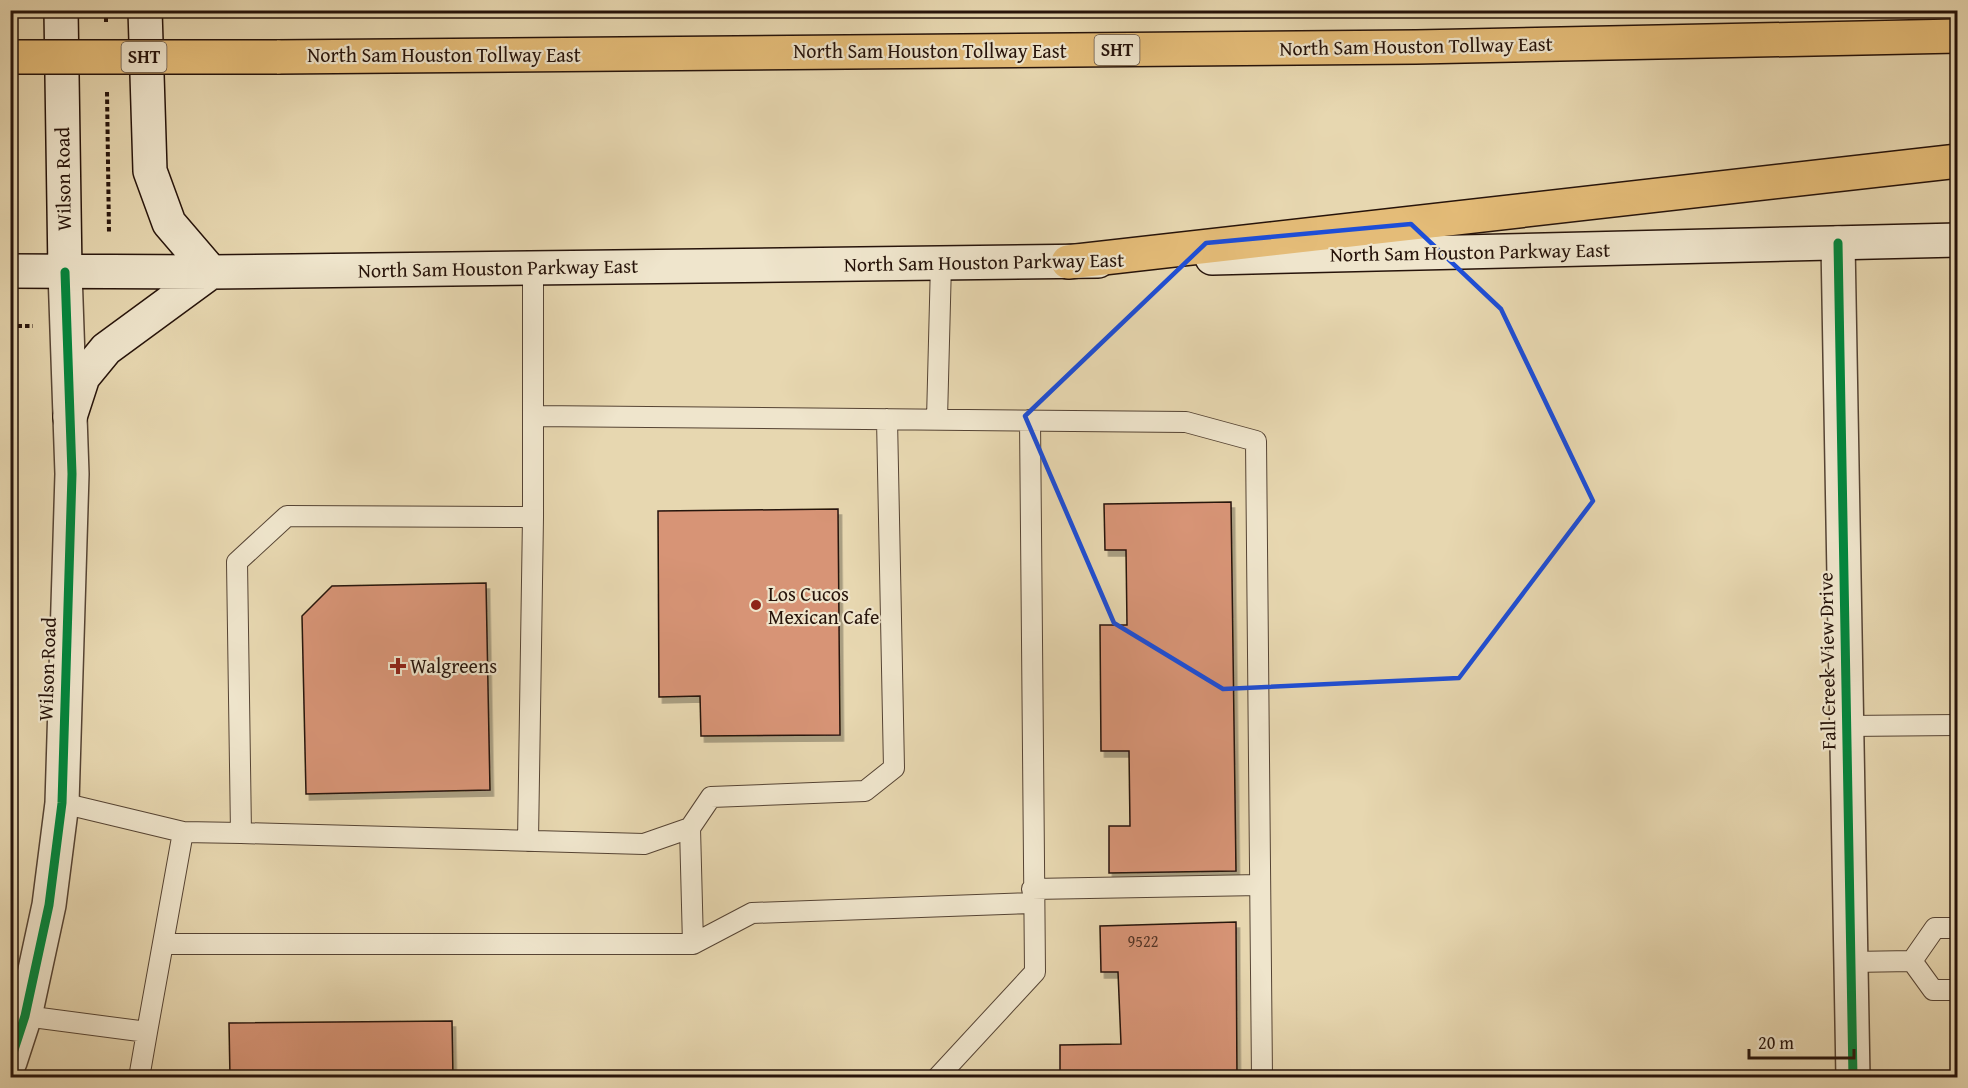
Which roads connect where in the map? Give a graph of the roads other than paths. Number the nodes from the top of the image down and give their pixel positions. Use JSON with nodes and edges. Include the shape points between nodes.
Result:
{"nodes":[{"id":1,"x":61,"y":10,"type":"edge"},
{"id":2,"x":145,"y":10,"type":"edge"},
{"id":3,"x":1958,"y":36,"type":"edge"},
{"id":4,"x":10,"y":57,"type":"edge"},
{"id":5,"x":1958,"y":161,"type":"edge"},
{"id":6,"x":1958,"y":240,"type":"edge"},
{"id":7,"x":1838,"y":243,"type":"junction"},
{"id":8,"x":1068,"y":262,"type":"junction"},
{"id":9,"x":941,"y":263,"type":"junction"},
{"id":10,"x":533,"y":267,"type":"junction"},
{"id":11,"x":10,"y":271,"type":"edge"},
{"id":12,"x":65,"y":272,"type":"junction"},
{"id":13,"x":212,"y":272,"type":"junction"},
{"id":14,"x":533,"y":416,"type":"junction"},
{"id":15,"x":70,"y":417,"type":"junction"},
{"id":16,"x":887,"y":419,"type":"junction"},
{"id":17,"x":937,"y":419,"type":"junction"},
{"id":18,"x":1030,"y":420,"type":"junction"},
{"id":19,"x":533,"y":517,"type":"junction"},
{"id":20,"x":1958,"y":725,"type":"edge"},
{"id":21,"x":1846,"y":726,"type":"junction"},
{"id":22,"x":62,"y":802,"type":"junction"},
{"id":23,"x":690,"y":828,"type":"junction"},
{"id":24,"x":183,"y":832,"type":"junction"},
{"id":25,"x":241,"y":833,"type":"junction"},
{"id":26,"x":528,"y":841,"type":"junction"},
{"id":27,"x":1260,"y":885,"type":"junction"},
{"id":28,"x":1032,"y":896,"type":"junction"},
{"id":29,"x":1958,"y":928,"type":"edge"},
{"id":30,"x":163,"y":944,"type":"junction"},
{"id":31,"x":693,"y":944,"type":"junction"},
{"id":32,"x":1912,"y":961,"type":"junction"},
{"id":33,"x":1851,"y":962,"type":"junction"},
{"id":34,"x":1958,"y":990,"type":"edge"},
{"id":35,"x":18,"y":1015,"type":"edge"},
{"id":36,"x":147,"y":1032,"type":"junction"},
{"id":37,"x":10,"y":1062,"type":"edge"},
{"id":38,"x":139,"y":1077,"type":"edge"},
{"id":39,"x":937,"y":1077,"type":"edge"},
{"id":40,"x":1262,"y":1077,"type":"edge"},
{"id":41,"x":1853,"y":1077,"type":"edge"}],
"edges":[{"from":1,"to":12,"type":"main road","name":"Wilson Road"},
{"from":2,"to":13,"type":"main road","via":[[150,171],[169,223]]},
{"from":3,"to":4,"type":"highway","name":"North Sam Houston Tollway East","number":"SHT","bridge":true,"via":[[1404,47]]},
{"from":5,"to":8,"type":"highway"},
{"from":6,"to":7,"type":"main road","name":"North Sam Houston Parkway East"},
{"from":7,"to":8,"type":"main road","name":"North Sam Houston Parkway East"},
{"from":7,"to":21,"type":"main road","name":"Fall Creek View Drive"},
{"from":8,"to":9,"type":"main road","name":"North Sam Houston Parkway East"},
{"from":9,"to":10,"type":"main road","name":"North Sam Houston Parkway East"},
{"from":9,"to":17,"type":"lane"},
{"from":10,"to":13,"type":"main road","name":"North Sam Houston Parkway East"},
{"from":10,"to":14,"type":"lane"},
{"from":11,"to":12,"type":"main road","name":"North Sam Houston Parkway East"},
{"from":12,"to":13,"type":"main road","name":"North Sam Houston Parkway East"},
{"from":12,"to":15,"type":"main road","name":"Wilson Road"},
{"from":13,"to":15,"type":"main road","via":[[106,349],[83,377]]},
{"from":14,"to":16,"type":"lane"},
{"from":14,"to":19,"type":"lane"},
{"from":15,"to":22,"type":"main road","name":"Wilson Road","via":[[72,474]]},
{"from":16,"to":17,"type":"lane"},
{"from":16,"to":23,"type":"lane","via":[[894,768],[864,791],[711,797]]},
{"from":17,"to":18,"type":"lane"},
{"from":18,"to":27,"type":"lane","via":[[1186,422],[1256,441]]},
{"from":18,"to":28,"type":"lane"},
{"from":19,"to":25,"type":"lane","via":[[287,516],[237,562]]},
{"from":19,"to":26,"type":"lane"},
{"from":20,"to":21,"type":"lane"},
{"from":21,"to":33,"type":"main road","name":"Fall Creek View Drive"},
{"from":22,"to":24,"type":"lane"},
{"from":22,"to":35,"type":"main road","name":"Wilson Road","via":[[49,905]]},
{"from":23,"to":26,"type":"lane","via":[[644,844]]},
{"from":23,"to":31,"type":"lane"},
{"from":24,"to":25,"type":"lane"},
{"from":24,"to":30,"type":"lane"},
{"from":25,"to":26,"type":"lane"},
{"from":27,"to":28,"type":"lane"},
{"from":27,"to":40,"type":"lane"},
{"from":28,"to":31,"type":"lane","via":[[752,913]]},
{"from":28,"to":39,"type":"lane","via":[[1035,972]]},
{"from":29,"to":32,"type":"lane","via":[[1935,928]]},
{"from":30,"to":31,"type":"lane"},
{"from":30,"to":36,"type":"lane"},
{"from":32,"to":33,"type":"lane"},
{"from":32,"to":34,"type":"lane","via":[[1933,990]]},
{"from":33,"to":41,"type":"main road","name":"Fall Creek View Drive"},
{"from":35,"to":36,"type":"lane"},
{"from":35,"to":37,"type":"main road","name":"Wilson Road"},
{"from":36,"to":38,"type":"lane"}]}
